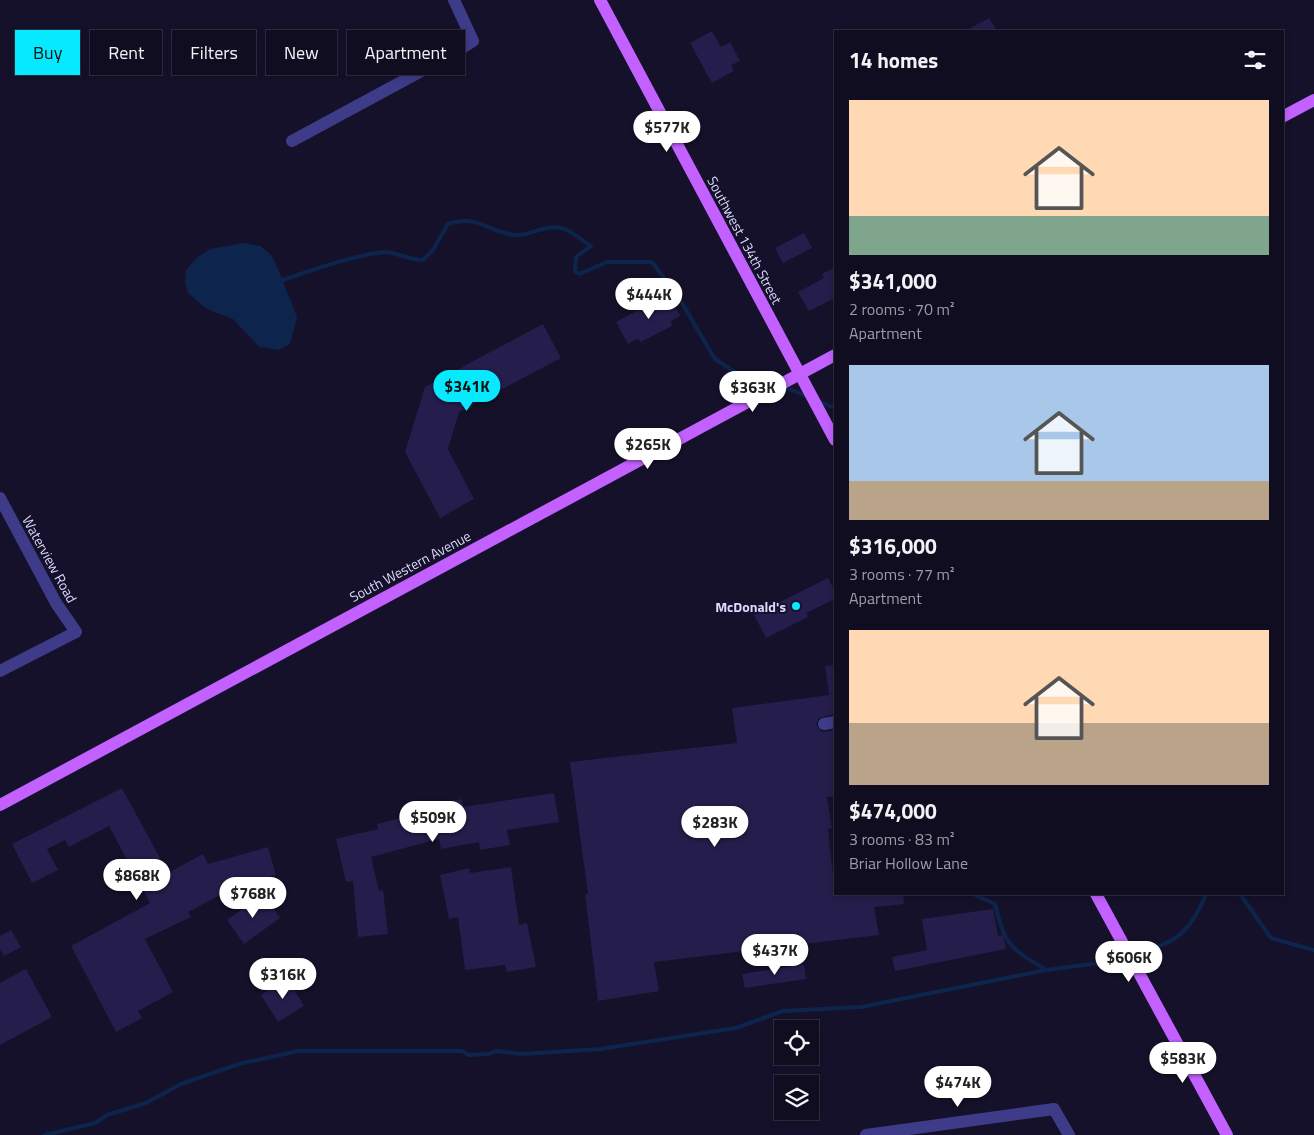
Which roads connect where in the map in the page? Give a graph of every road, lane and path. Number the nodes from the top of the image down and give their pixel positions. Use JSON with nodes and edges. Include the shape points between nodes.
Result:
{"nodes":[{"id":1,"x":454,"y":0,"type":"edge"},
{"id":2,"x":600,"y":0,"type":"edge"},
{"id":3,"x":1314,"y":100,"type":"edge"},
{"id":4,"x":1284,"y":116,"type":"edge"},
{"id":5,"x":292,"y":141,"type":"dead end"},
{"id":6,"x":834,"y":356,"type":"edge"},
{"id":7,"x":799,"y":373,"type":"junction"},
{"id":8,"x":834,"y":438,"type":"edge"},
{"id":9,"x":0,"y":498,"type":"edge"},
{"id":10,"x":0,"y":671,"type":"edge"},
{"id":11,"x":0,"y":804,"type":"edge"},
{"id":12,"x":1097,"y":895,"type":"edge"},
{"id":13,"x":911,"y":1132,"type":"edge"},
{"id":14,"x":866,"y":1135,"type":"edge"},
{"id":15,"x":1069,"y":1135,"type":"edge"},
{"id":16,"x":1226,"y":1135,"type":"edge"}],
"edges":[{"from":1,"to":5,"type":"street","via":[[473,41]]},
{"from":2,"to":7,"type":"main road","name":"Southwest 134th Street"},
{"from":3,"to":4,"type":"main road"},
{"from":6,"to":7,"type":"main road","name":"South Western Avenue"},
{"from":7,"to":8,"type":"main road","name":"Southwest 134th Street"},
{"from":7,"to":11,"type":"main road","name":"South Western Avenue"},
{"from":9,"to":10,"type":"street","name":"Waterview Road","via":[[56,603],[76,632]]},
{"from":12,"to":16,"type":"main road"},
{"from":13,"to":14,"type":"street"},
{"from":13,"to":15,"type":"street","via":[[1054,1108]]}]}
